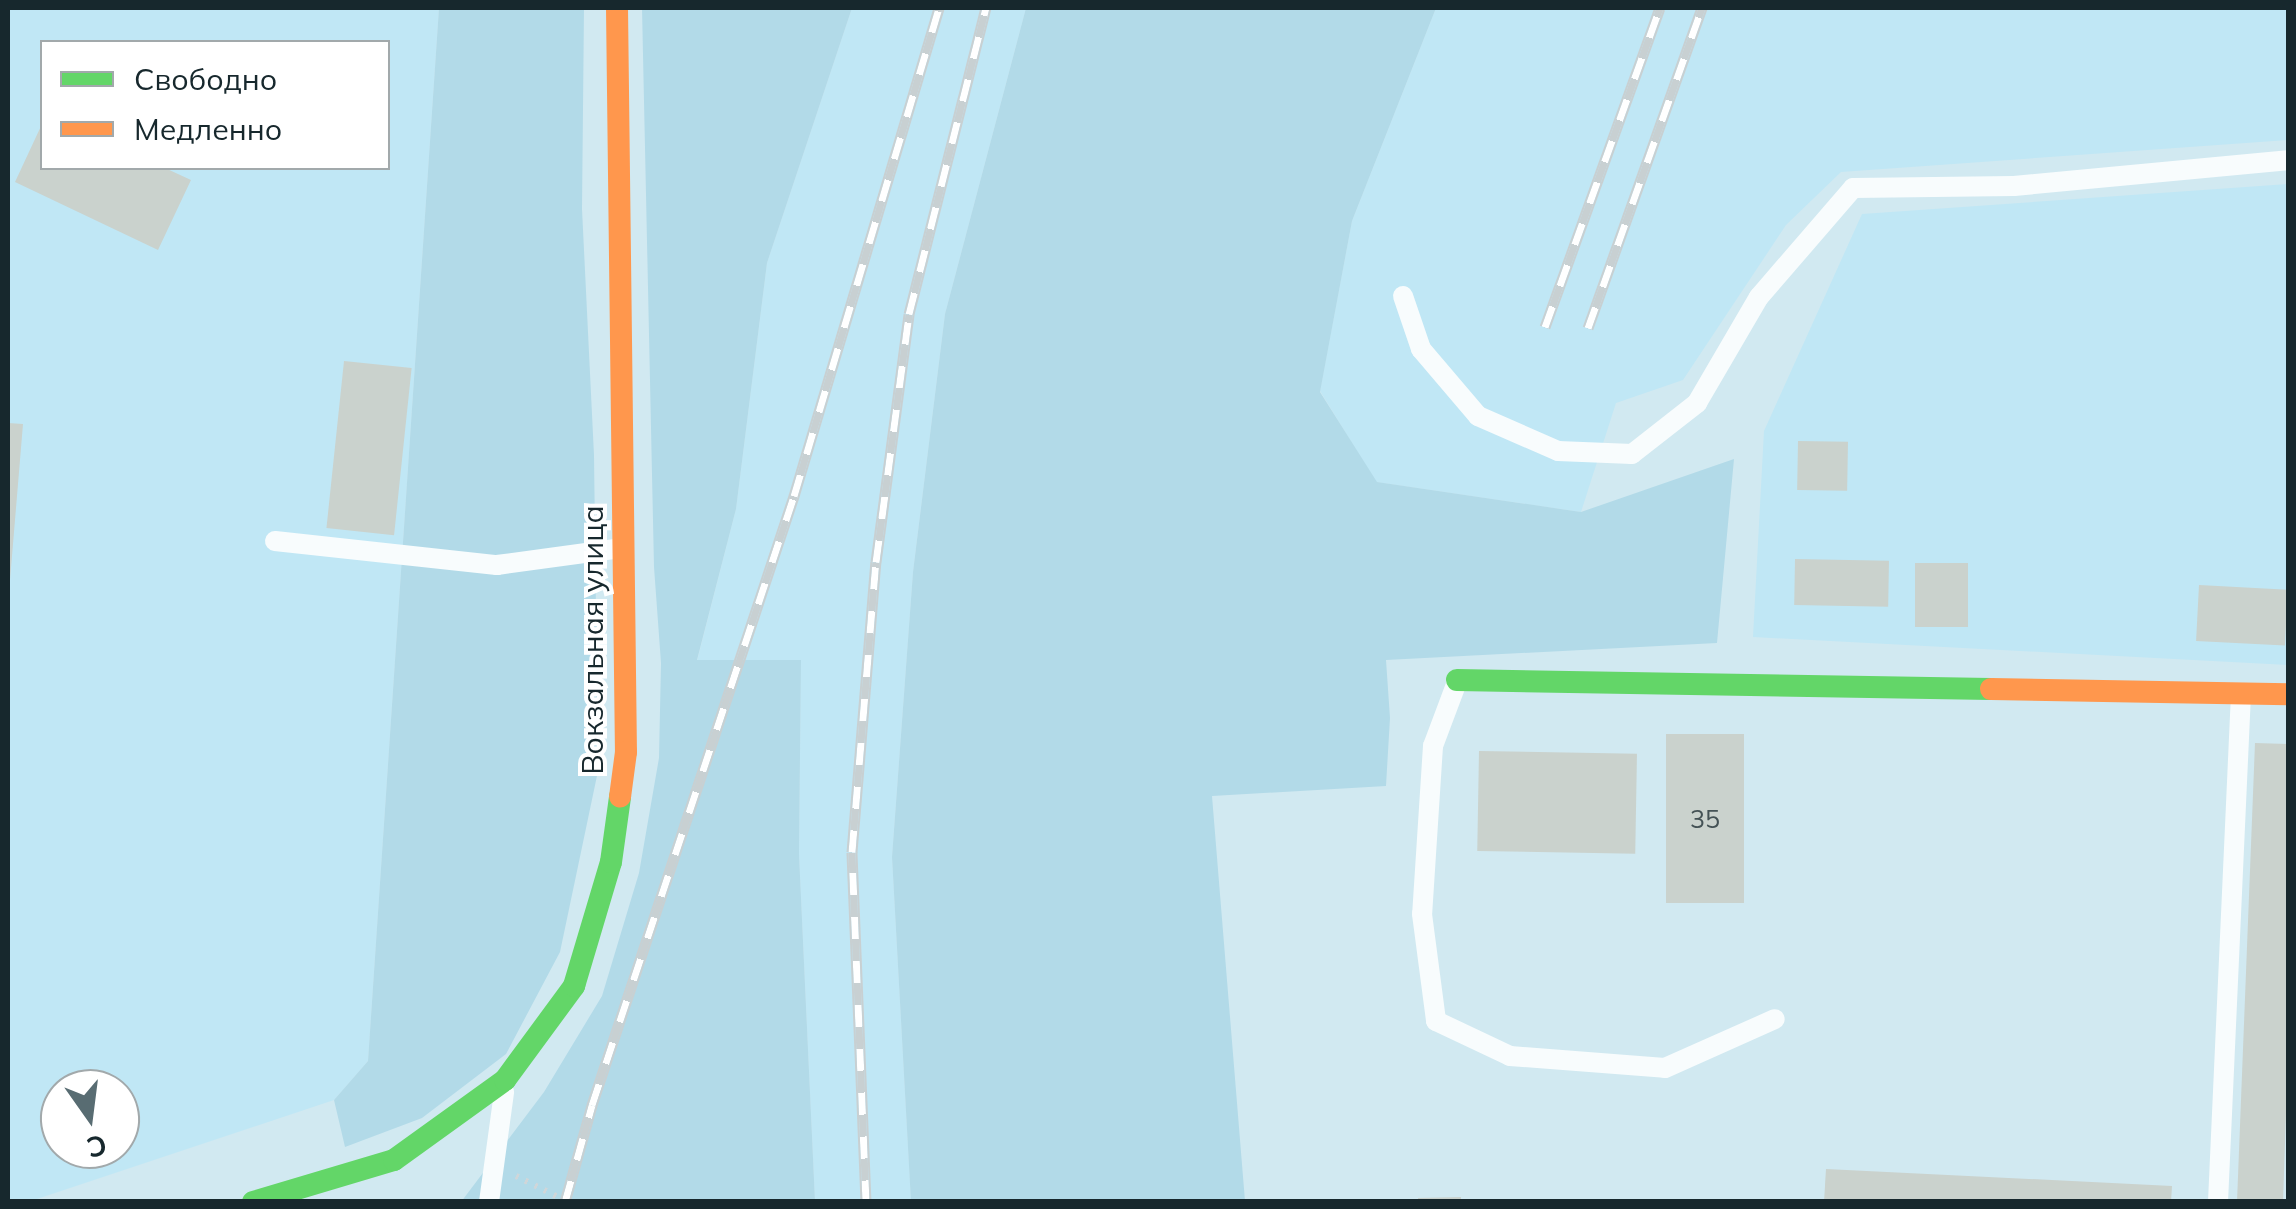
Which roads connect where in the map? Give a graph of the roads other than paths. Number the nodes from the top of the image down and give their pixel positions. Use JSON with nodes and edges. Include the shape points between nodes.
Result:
{"nodes":[{"id":1,"x":617,"y":8,"type":"edge"},
{"id":2,"x":2288,"y":160,"type":"edge"},
{"id":3,"x":1402,"y":296,"type":"dead end"},
{"id":4,"x":275,"y":541,"type":"dead end"},
{"id":5,"x":623,"y":548,"type":"junction"},
{"id":6,"x":1458,"y":680,"type":"joint"},
{"id":7,"x":2241,"y":691,"type":"junction"},
{"id":8,"x":2288,"y":694,"type":"edge"},
{"id":9,"x":1776,"y":1019,"type":"dead end"},
{"id":10,"x":505,"y":1080,"type":"junction"},
{"id":11,"x":253,"y":1202,"type":"edge"},
{"id":12,"x":489,"y":1202,"type":"edge"},
{"id":13,"x":2218,"y":1202,"type":"edge"}],
"edges":[{"from":1,"to":5,"type":"street","name":"Вокзальная улица"},
{"from":2,"to":3,"type":"lane","via":[[2014,186],[1853,188],[1759,297],[1697,403],[1632,454],[1558,451],[1478,416],[1421,349]]},
{"from":4,"to":5,"type":"lane","via":[[497,564]]},
{"from":5,"to":10,"type":"street","name":"Вокзальная улица","via":[[626,752],[611,862],[574,986]]},
{"from":6,"to":7,"type":"street"},
{"from":6,"to":9,"type":"lane","via":[[1432,746],[1422,914],[1436,1022],[1510,1056],[1666,1068]]},
{"from":7,"to":8,"type":"street"},
{"from":7,"to":13,"type":"lane"},
{"from":10,"to":11,"type":"street","name":"Вокзальная улица","via":[[394,1160]]},
{"from":10,"to":12,"type":"lane"}]}
